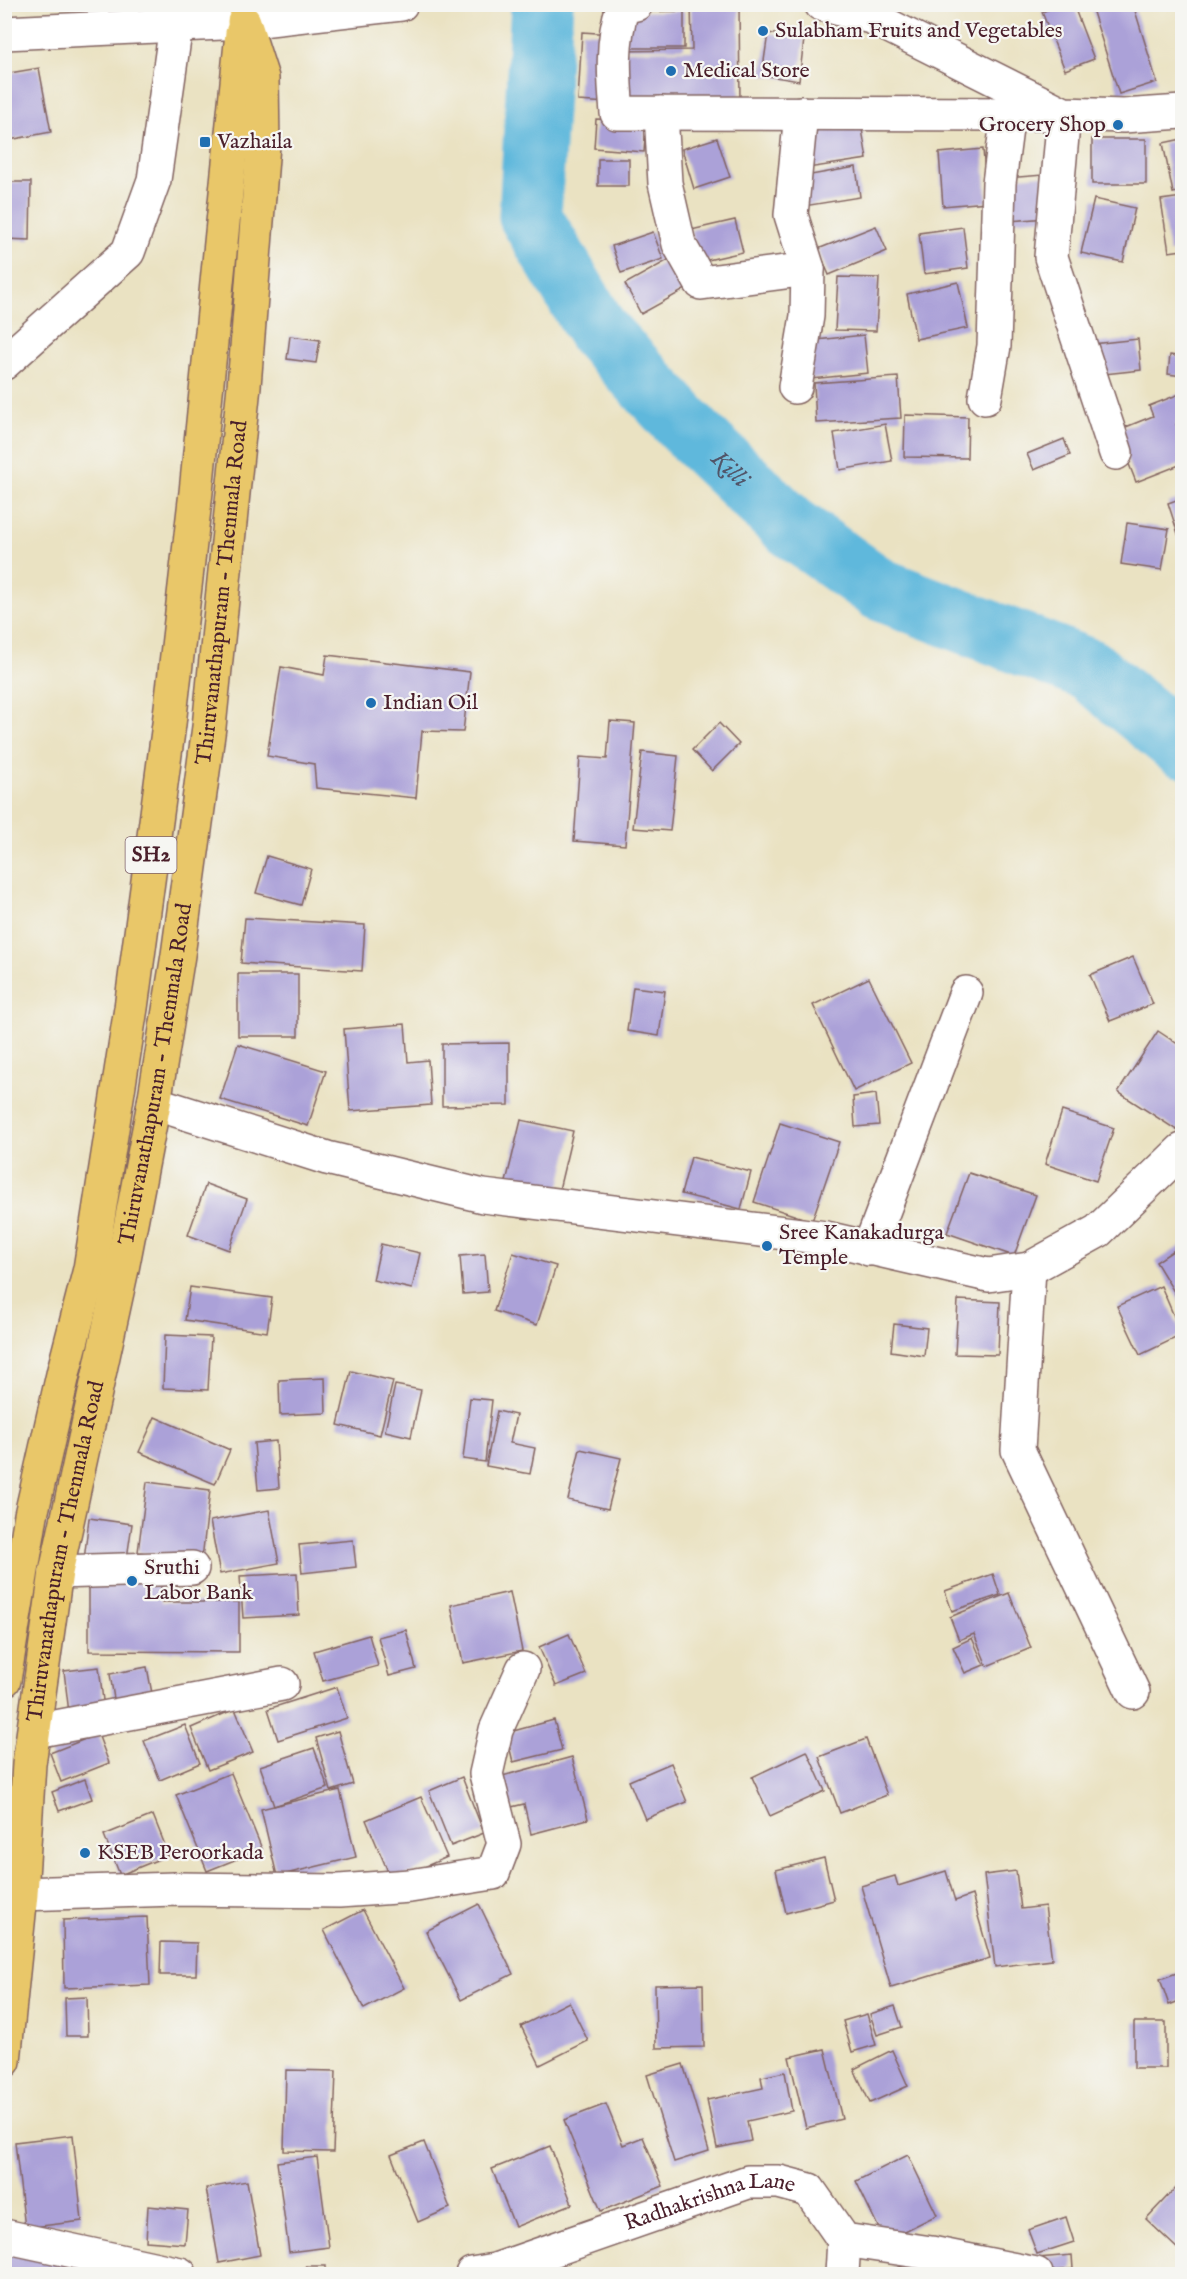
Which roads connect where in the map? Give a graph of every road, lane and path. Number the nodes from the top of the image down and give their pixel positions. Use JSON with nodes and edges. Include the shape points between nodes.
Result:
{"nodes":[{"id":1,"x":401,"y":4,"type":"edge"},
{"id":2,"x":636,"y":4,"type":"edge"},
{"id":3,"x":821,"y":4,"type":"edge"},
{"id":4,"x":242,"y":13,"type":"edge"},
{"id":5,"x":176,"y":25,"type":"junction"},
{"id":6,"x":4,"y":33,"type":"edge"},
{"id":7,"x":1182,"y":112,"type":"edge"},
{"id":8,"x":661,"y":113,"type":"junction"},
{"id":9,"x":801,"y":113,"type":"junction"},
{"id":10,"x":1008,"y":113,"type":"junction"},
{"id":11,"x":1064,"y":114,"type":"junction"},
{"id":12,"x":808,"y":269,"type":"junction"},
{"id":13,"x":4,"y":363,"type":"edge"},
{"id":14,"x":795,"y":387,"type":"dead end"},
{"id":15,"x":985,"y":398,"type":"dead end"},
{"id":16,"x":1116,"y":453,"type":"dead end"},
{"id":17,"x":169,"y":723,"type":"junction"},
{"id":18,"x":209,"y":727,"type":"junction"},
{"id":19,"x":139,"y":950,"type":"junction"},
{"id":20,"x":178,"y":955,"type":"junction"},
{"id":21,"x":966,"y":993,"type":"dead end"},
{"id":22,"x":154,"y":1103,"type":"junction"},
{"id":23,"x":1182,"y":1150,"type":"edge"},
{"id":24,"x":869,"y":1249,"type":"junction"},
{"id":25,"x":1029,"y":1269,"type":"junction"},
{"id":26,"x":192,"y":1568,"type":"dead end"},
{"id":27,"x":56,"y":1572,"type":"junction"},
{"id":28,"x":523,"y":1669,"type":"dead end"},
{"id":29,"x":4,"y":1680,"type":"edge"},
{"id":30,"x":282,"y":1684,"type":"dead end"},
{"id":31,"x":1133,"y":1692,"type":"dead end"},
{"id":32,"x":35,"y":1731,"type":"junction"},
{"id":33,"x":21,"y":1894,"type":"junction"},
{"id":34,"x":4,"y":2061,"type":"edge"},
{"id":35,"x":4,"y":2236,"type":"edge"},
{"id":36,"x":844,"y":2240,"type":"junction"},
{"id":37,"x":1002,"y":2271,"type":"edge"},
{"id":38,"x":180,"y":2274,"type":"edge"},
{"id":39,"x":472,"y":2274,"type":"edge"},
{"id":40,"x":842,"y":2274,"type":"edge"},
{"id":41,"x":1036,"y":2274,"type":"edge"}],
"edges":[{"from":1,"to":4,"type":"street"},
{"from":2,"to":8,"type":"street","via":[[623,7],[617,22],[617,113]]},
{"from":3,"to":11,"type":"street","via":[[871,17]]},
{"from":4,"to":5,"type":"street"},
{"from":4,"to":17,"type":"main road","name":"Thiruvanathapuram - Thenmala Road","number":"SH2","via":[[196,492]]},
{"from":4,"to":18,"type":"main road","name":"Thiruvanathapuram - Thenmala Road","via":[[262,78],[263,145]]},
{"from":5,"to":6,"type":"street"},
{"from":5,"to":13,"type":"street","via":[[154,180],[128,252]]},
{"from":7,"to":11,"type":"street"},
{"from":8,"to":9,"type":"street"},
{"from":8,"to":12,"type":"street","via":[[667,193],[679,244],[701,283]]},
{"from":9,"to":10,"type":"street"},
{"from":9,"to":12,"type":"street","via":[[791,215]]},
{"from":10,"to":11,"type":"street"},
{"from":10,"to":15,"type":"street","via":[[999,183],[994,346]]},
{"from":11,"to":16,"type":"street","via":[[1051,257]]},
{"from":12,"to":14,"type":"street","via":[[807,316]]},
{"from":17,"to":18,"type":"main road"},
{"from":17,"to":19,"type":"main road","name":"Thiruvanathapuram - Thenmala Road","number":"SH2"},
{"from":18,"to":20,"type":"main road","name":"Thiruvanathapuram - Thenmala Road"},
{"from":19,"to":20,"type":"main road"},
{"from":19,"to":29,"type":"main road","name":"Thiruvanathapuram - Thenmala Road","number":"SH2","via":[[90,1269],[31,1515]]},
{"from":20,"to":22,"type":"main road","name":"Thiruvanathapuram - Thenmala Road"},
{"from":21,"to":24,"type":"street"},
{"from":22,"to":24,"type":"street","via":[[327,1158],[483,1196],[826,1239]]},
{"from":22,"to":27,"type":"main road","name":"Thiruvanathapuram - Thenmala Road"},
{"from":23,"to":25,"type":"street","via":[[1098,1231]]},
{"from":24,"to":25,"type":"street","via":[[988,1275]]},
{"from":25,"to":31,"type":"street","via":[[1018,1450]]},
{"from":26,"to":27,"type":"street"},
{"from":27,"to":32,"type":"main road","name":"Thiruvanathapuram - Thenmala Road"},
{"from":28,"to":33,"type":"street","via":[[496,1730],[486,1774],[504,1844],[493,1873],[410,1886],[339,1891],[175,1889]]},
{"from":30,"to":32,"type":"street"},
{"from":32,"to":33,"type":"main road","name":"Thiruvanathapuram - Thenmala Road","via":[[29,1764]]},
{"from":33,"to":34,"type":"main road","name":"Thiruvanathapuram - Thenmala Road"},
{"from":35,"to":38,"type":"street"},
{"from":36,"to":37,"type":"street","via":[[931,2253]]},
{"from":36,"to":39,"type":"street","name":"Radhakrishna Lane","via":[[808,2190],[779,2182],[748,2182],[495,2270]]},
{"from":36,"to":40,"type":"street"},
{"from":37,"to":41,"type":"street"}]}
